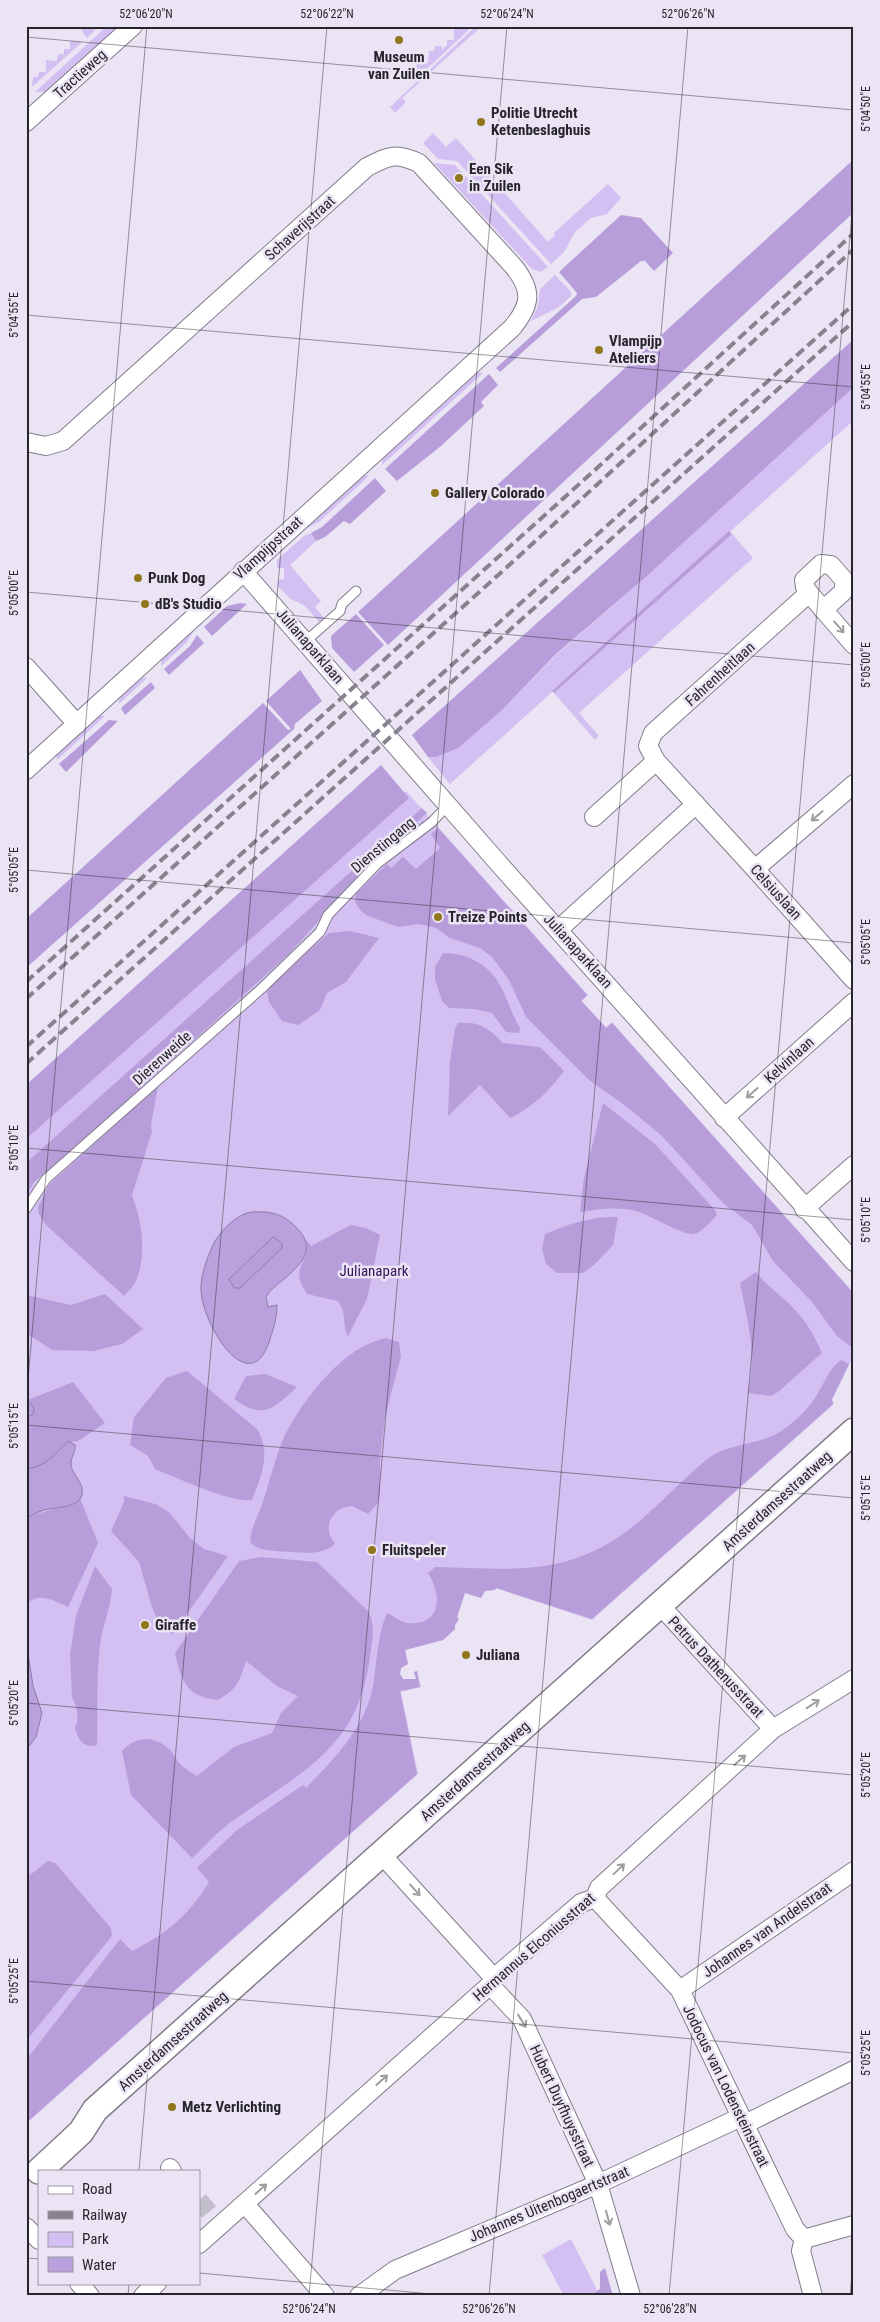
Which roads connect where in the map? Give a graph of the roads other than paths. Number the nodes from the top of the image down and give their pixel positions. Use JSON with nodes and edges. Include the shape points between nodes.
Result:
{"nodes":[{"id":1,"x":133,"y":26,"type":"edge"},
{"id":2,"x":26,"y":122,"type":"edge"},
{"id":3,"x":512,"y":328,"type":"joint"},
{"id":4,"x":26,"y":442,"type":"edge"},
{"id":5,"x":243,"y":571,"type":"junction"},
{"id":6,"x":356,"y":591,"type":"dead end"},
{"id":7,"x":809,"y":593,"type":"junction"},
{"id":8,"x":823,"y":610,"type":"junction"},
{"id":9,"x":306,"y":641,"type":"junction"},
{"id":10,"x":854,"y":644,"type":"edge"},
{"id":11,"x":26,"y":667,"type":"edge"},
{"id":12,"x":77,"y":724,"type":"junction"},
{"id":13,"x":656,"y":762,"type":"junction"},
{"id":14,"x":26,"y":770,"type":"edge"},
{"id":15,"x":854,"y":784,"type":"edge"},
{"id":16,"x":696,"y":804,"type":"junction"},
{"id":17,"x":448,"y":805,"type":"junction"},
{"id":18,"x":594,"y":817,"type":"dead end"},
{"id":19,"x":756,"y":869,"type":"junction"},
{"id":20,"x":559,"y":930,"type":"junction"},
{"id":21,"x":320,"y":932,"type":"joint"},
{"id":22,"x":854,"y":980,"type":"edge"},
{"id":23,"x":854,"y":1002,"type":"edge"},
{"id":24,"x":724,"y":1118,"type":"junction"},
{"id":25,"x":854,"y":1165,"type":"edge"},
{"id":26,"x":26,"y":1208,"type":"edge"},
{"id":27,"x":804,"y":1209,"type":"junction"},
{"id":28,"x":854,"y":1262,"type":"edge"},
{"id":29,"x":854,"y":1431,"type":"edge"},
{"id":30,"x":659,"y":1604,"type":"junction"},
{"id":31,"x":854,"y":1679,"type":"edge"},
{"id":32,"x":773,"y":1730,"type":"junction"},
{"id":33,"x":382,"y":1855,"type":"junction"},
{"id":34,"x":854,"y":1871,"type":"edge"},
{"id":35,"x":595,"y":1898,"type":"junction"},
{"id":36,"x":492,"y":1981,"type":"junction"},
{"id":37,"x":680,"y":1990,"type":"junction"},
{"id":38,"x":854,"y":2070,"type":"edge"},
{"id":39,"x":95,"y":2110,"type":"junction"},
{"id":40,"x":743,"y":2120,"type":"junction"},
{"id":41,"x":26,"y":2160,"type":"edge"},
{"id":42,"x":40,"y":2170,"type":"edge"},
{"id":43,"x":38,"y":2172,"type":"edge"},
{"id":44,"x":26,"y":2183,"type":"edge"},
{"id":45,"x":598,"y":2184,"type":"junction"},
{"id":46,"x":244,"y":2204,"type":"junction"},
{"id":47,"x":854,"y":2225,"type":"edge"},
{"id":48,"x":26,"y":2227,"type":"edge"},
{"id":49,"x":38,"y":2239,"type":"edge"},
{"id":50,"x":804,"y":2239,"type":"junction"},
{"id":51,"x":200,"y":2242,"type":"edge"},
{"id":52,"x":80,"y":2284,"type":"edge"},
{"id":53,"x":156,"y":2284,"type":"edge"},
{"id":54,"x":90,"y":2296,"type":"edge"},
{"id":55,"x":143,"y":2296,"type":"edge"},
{"id":56,"x":325,"y":2296,"type":"edge"},
{"id":57,"x":359,"y":2296,"type":"edge"},
{"id":58,"x":631,"y":2296,"type":"edge"},
{"id":59,"x":813,"y":2296,"type":"edge"}],
"edges":[{"from":1,"to":2,"type":"street","name":"Tractieweg"},
{"from":3,"to":4,"type":"street","name":"Schaverijstraat","via":[[527,304],[524,280],[418,163],[403,156],[385,158],[366,167],[63,441],[46,446]]},
{"from":3,"to":5,"type":"street","name":"Vlampijpstraat"},
{"from":5,"to":9,"type":"street","name":"Julianaparklaan"},
{"from":5,"to":12,"type":"street","name":"Vlampijpstraat"},
{"from":6,"to":9,"type":"lane","via":[[342,604],[340,611]]},
{"from":7,"to":8,"type":"street"},
{"from":7,"to":8,"type":"street","via":[[804,580],[821,564],[831,565],[845,581],[844,587],[843,592]]},
{"from":7,"to":13,"type":"street","name":"Fahrenheitlaan","via":[[653,733],[648,746]]},
{"from":8,"to":10,"type":"street","one_way":true},
{"from":9,"to":17,"type":"street","name":"Julianaparklaan"},
{"from":11,"to":12,"type":"street"},
{"from":12,"to":14,"type":"street","name":"Vlampijpstraat"},
{"from":13,"to":16,"type":"street","name":"Celsiuslaan"},
{"from":13,"to":18,"type":"street"},
{"from":15,"to":19,"type":"street","one_way":true},
{"from":16,"to":19,"type":"street","name":"Celsiuslaan"},
{"from":16,"to":20,"type":"street"},
{"from":17,"to":20,"type":"street","name":"Julianaparklaan"},
{"from":17,"to":21,"type":"lane","name":"Dienstingang","via":[[432,822],[378,863],[328,915]]},
{"from":19,"to":22,"type":"street","name":"Celsiuslaan"},
{"from":20,"to":24,"type":"street","name":"Julianaparklaan"},
{"from":21,"to":26,"type":"lane","name":"Dierenweide","via":[[46,1180]]},
{"from":23,"to":24,"type":"street","name":"Kelvinlaan","one_way":true},
{"from":24,"to":27,"type":"street","name":"Julianaparklaan"},
{"from":25,"to":27,"type":"street"},
{"from":27,"to":28,"type":"street","name":"Julianaparklaan"},
{"from":29,"to":30,"type":"main road","name":"Amsterdamsestraatweg"},
{"from":30,"to":32,"type":"street","name":"Petrus Dathenusstraat"},
{"from":30,"to":33,"type":"main road","name":"Amsterdamsestraatweg"},
{"from":32,"to":31,"type":"street","name":"Hermannus Elconiusstraat","one_way":true},
{"from":35,"to":32,"type":"street","name":"Hermannus Elconiusstraat","one_way":true,"via":[[606,1881]]},
{"from":33,"to":36,"type":"street","name":"Hubert Duyfhuysstraat","one_way":true},
{"from":33,"to":39,"type":"main road","name":"Amsterdamsestraatweg"},
{"from":34,"to":37,"type":"street","name":"Johannes van Andelstraat"},
{"from":35,"to":36,"type":"street","name":"Hermannus Elconiusstraat","via":[[581,1903]]},
{"from":35,"to":37,"type":"street","name":"Jodocus van Lodensteinstraat"},
{"from":36,"to":45,"type":"street","name":"Hubert Duyfhuysstraat","one_way":true,"via":[[522,2019]]},
{"from":46,"to":36,"type":"street","name":"Hermannus Elconiusstraat","one_way":true},
{"from":37,"to":40,"type":"street","name":"Jodocus van Lodensteinstraat"},
{"from":38,"to":40,"type":"street","name":"Johannes Uitenbogaertstraat"},
{"from":39,"to":41,"type":"main road","name":"Amsterdamsestraatweg","via":[[73,2121]]},
{"from":39,"to":42,"type":"main road","name":"Amsterdamsestraatweg","via":[[81,2132]]},
{"from":40,"to":45,"type":"street","name":"Johannes Uitenbogaertstraat"},
{"from":40,"to":50,"type":"street","name":"Jodocus van Lodensteinstraat","via":[[795,2228]]},
{"from":43,"to":44,"type":"main road","name":"Amsterdamsestraatweg"},
{"from":45,"to":57,"type":"street","name":"Johannes Uitenbogaertstraat","via":[[395,2270]]},
{"from":45,"to":58,"type":"street","name":"Hubert Duyfhuysstraat","one_way":true},
{"from":46,"to":51,"type":"street","name":"Hermannus Elconiusstraat","via":[[215,2218]]},
{"from":46,"to":56,"type":"street"},
{"from":47,"to":50,"type":"street"},
{"from":48,"to":49,"type":"street"},
{"from":50,"to":59,"type":"street","via":[[801,2251]]},
{"from":52,"to":54,"type":"street"},
{"from":53,"to":55,"type":"street"}]}
